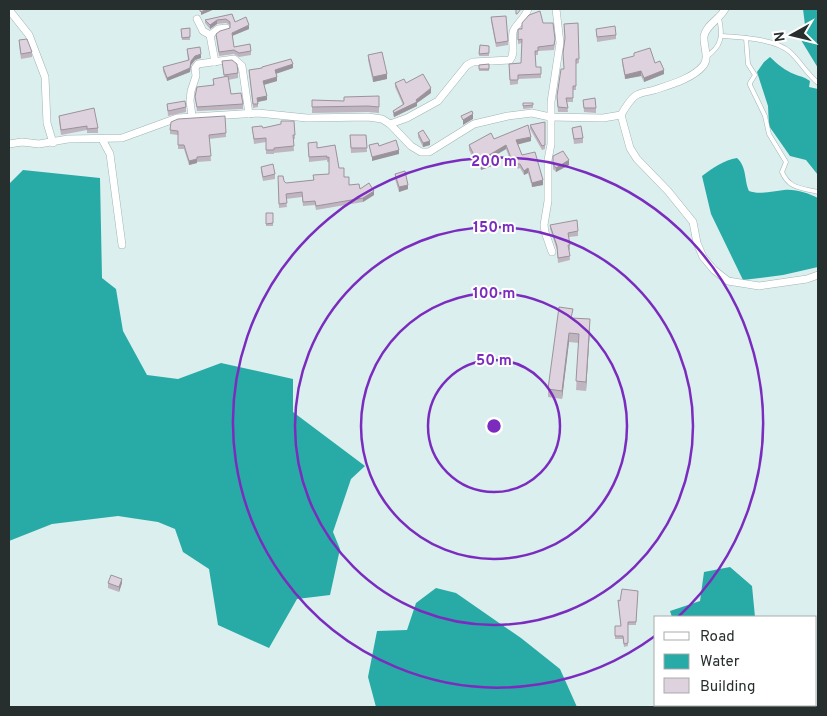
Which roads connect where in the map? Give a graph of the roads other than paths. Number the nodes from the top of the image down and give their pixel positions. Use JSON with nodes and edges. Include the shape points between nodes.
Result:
{"nodes":[{"id":1,"x":528,"y":9,"type":"edge"},
{"id":2,"x":556,"y":9,"type":"edge"},
{"id":3,"x":725,"y":9,"type":"edge"},
{"id":4,"x":10,"y":11,"type":"dead end"},
{"id":5,"x":719,"y":18,"type":"junction"},
{"id":6,"x":197,"y":19,"type":"dead end"},
{"id":7,"x":226,"y":28,"type":"edge"},
{"id":8,"x":210,"y":35,"type":"junction"},
{"id":9,"x":722,"y":36,"type":"junction"},
{"id":10,"x":746,"y":38,"type":"junction"},
{"id":11,"x":706,"y":57,"type":"junction"},
{"id":12,"x":215,"y":62,"type":"junction"},
{"id":13,"x":818,"y":84,"type":"edge"},
{"id":14,"x":249,"y":114,"type":"junction"},
{"id":15,"x":621,"y":115,"type":"junction"},
{"id":16,"x":192,"y":116,"type":"junction"},
{"id":17,"x":550,"y":117,"type":"junction"},
{"id":18,"x":390,"y":124,"type":"junction"},
{"id":19,"x":102,"y":139,"type":"junction"},
{"id":20,"x":53,"y":143,"type":"junction"},
{"id":21,"x":9,"y":144,"type":"edge"},
{"id":22,"x":818,"y":192,"type":"edge"},
{"id":23,"x":122,"y":245,"type":"dead end"},
{"id":24,"x":552,"y":252,"type":"dead end"},
{"id":25,"x":818,"y":275,"type":"edge"}],
"edges":[{"from":1,"to":18,"type":"street","via":[[513,32],[514,56],[510,60],[473,62],[438,101]]},
{"from":2,"to":17,"type":"street","via":[[560,43]]},
{"from":3,"to":5,"type":"street"},
{"from":4,"to":20,"type":"street","via":[[30,35],[45,77],[47,123]]},
{"from":5,"to":9,"type":"lane"},
{"from":5,"to":11,"type":"street","via":[[704,34]]},
{"from":6,"to":8,"type":"street","via":[[203,31]]},
{"from":7,"to":8,"type":"street"},
{"from":8,"to":12,"type":"street"},
{"from":9,"to":10,"type":"lane"},
{"from":9,"to":11,"type":"lane"},
{"from":10,"to":13,"type":"lane","via":[[789,51]]},
{"from":10,"to":22,"type":"lane","via":[[748,64],[756,75],[750,85],[765,116],[769,134],[786,162],[782,172],[785,180],[797,188]]},
{"from":11,"to":15,"type":"street","via":[[705,65],[686,78],[637,94]]},
{"from":12,"to":14,"type":"street","via":[[234,59],[242,66]]},
{"from":12,"to":16,"type":"street","via":[[198,64],[195,68],[196,76],[190,91]]},
{"from":14,"to":16,"type":"street"},
{"from":14,"to":18,"type":"street","via":[[307,118],[368,117]]},
{"from":15,"to":17,"type":"street"},
{"from":15,"to":25,"type":"street","via":[[630,148],[693,222],[703,257],[714,270],[728,281],[759,286]]},
{"from":16,"to":19,"type":"street","via":[[177,118],[122,138]]},
{"from":17,"to":18,"type":"street","via":[[532,113],[474,124],[429,152],[421,152],[411,146]]},
{"from":17,"to":24,"type":"street","via":[[548,201],[544,225]]},
{"from":19,"to":20,"type":"street","via":[[68,139]]},
{"from":19,"to":23,"type":"street","via":[[110,154]]},
{"from":20,"to":21,"type":"street"}]}
